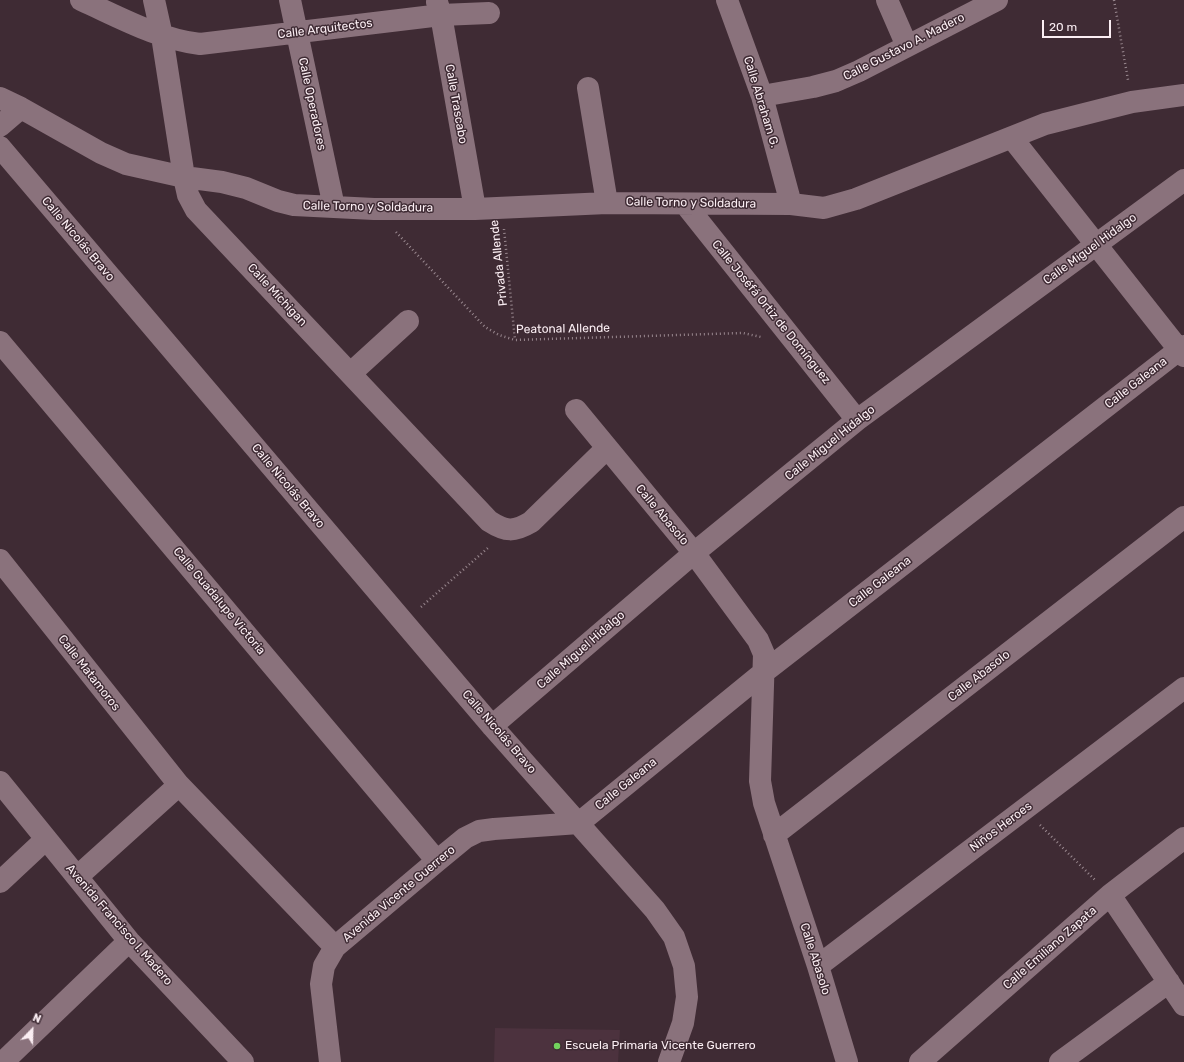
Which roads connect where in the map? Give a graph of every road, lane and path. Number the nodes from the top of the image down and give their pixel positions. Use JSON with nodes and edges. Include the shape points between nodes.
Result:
{"nodes":[{"id":1,"x":81,"y":0,"type":"edge"},
{"id":2,"x":154,"y":0,"type":"edge"},
{"id":3,"x":290,"y":0,"type":"edge"},
{"id":4,"x":727,"y":0,"type":"edge"},
{"id":5,"x":888,"y":0,"type":"edge"},
{"id":6,"x":997,"y":0,"type":"edge"},
{"id":7,"x":1114,"y":0,"type":"edge"},
{"id":8,"x":438,"y":7,"type":"edge"},
{"id":9,"x":489,"y":13,"type":"dead end"},
{"id":10,"x":296,"y":33,"type":"junction"},
{"id":11,"x":162,"y":36,"type":"junction"},
{"id":12,"x":907,"y":46,"type":"junction"},
{"id":13,"x":588,"y":88,"type":"dead end"},
{"id":14,"x":1184,"y":95,"type":"edge"},
{"id":15,"x":762,"y":96,"type":"junction"},
{"id":16,"x":0,"y":98,"type":"edge"},
{"id":17,"x":1132,"y":102,"type":"junction"},
{"id":18,"x":21,"y":108,"type":"junction"},
{"id":19,"x":0,"y":126,"type":"edge"},
{"id":20,"x":1012,"y":138,"type":"junction"},
{"id":21,"x":0,"y":147,"type":"edge"},
{"id":22,"x":184,"y":177,"type":"junction"},
{"id":23,"x":1184,"y":180,"type":"edge"},
{"id":24,"x":607,"y":203,"type":"junction"},
{"id":25,"x":685,"y":204,"type":"junction"},
{"id":26,"x":791,"y":204,"type":"junction"},
{"id":27,"x":334,"y":207,"type":"junction"},
{"id":28,"x":502,"y":208,"type":"junction"},
{"id":29,"x":374,"y":209,"type":"junction"},
{"id":30,"x":475,"y":209,"type":"junction"},
{"id":31,"x":1096,"y":244,"type":"junction"},
{"id":32,"x":408,"y":321,"type":"dead end"},
{"id":33,"x":768,"y":339,"type":"dead end"},
{"id":34,"x":515,"y":340,"type":"junction"},
{"id":35,"x":0,"y":342,"type":"edge"},
{"id":36,"x":1182,"y":350,"type":"edge"},
{"id":37,"x":351,"y":374,"type":"junction"},
{"id":38,"x":576,"y":410,"type":"dead end"},
{"id":39,"x":857,"y":420,"type":"junction"},
{"id":40,"x":607,"y":448,"type":"junction"},
{"id":41,"x":1184,"y":517,"type":"edge"},
{"id":42,"x":509,"y":530,"type":"junction"},
{"id":43,"x":694,"y":553,"type":"junction"},
{"id":44,"x":0,"y":560,"type":"edge"},
{"id":45,"x":404,"y":621,"type":"junction"},
{"id":46,"x":764,"y":672,"type":"junction"},
{"id":47,"x":1184,"y":688,"type":"edge"},
{"id":48,"x":492,"y":726,"type":"junction"},
{"id":49,"x":0,"y":782,"type":"edge"},
{"id":50,"x":179,"y":785,"type":"junction"},
{"id":51,"x":1024,"y":810,"type":"junction"},
{"id":52,"x":579,"y":823,"type":"junction"},
{"id":53,"x":774,"y":835,"type":"junction"},
{"id":54,"x":1184,"y":838,"type":"edge"},
{"id":55,"x":46,"y":839,"type":"junction"},
{"id":56,"x":437,"y":861,"type":"junction"},
{"id":57,"x":77,"y":877,"type":"junction"},
{"id":58,"x":0,"y":882,"type":"edge"},
{"id":59,"x":1110,"y":895,"type":"junction"},
{"id":60,"x":129,"y":941,"type":"junction"},
{"id":61,"x":335,"y":947,"type":"junction"},
{"id":62,"x":818,"y":966,"type":"junction"},
{"id":63,"x":1170,"y":982,"type":"junction"},
{"id":64,"x":1184,"y":1005,"type":"edge"},
{"id":65,"x":3,"y":1062,"type":"edge"},
{"id":66,"x":243,"y":1062,"type":"edge"},
{"id":67,"x":330,"y":1062,"type":"edge"},
{"id":68,"x":669,"y":1062,"type":"edge"},
{"id":69,"x":847,"y":1062,"type":"edge"},
{"id":70,"x":920,"y":1062,"type":"edge"},
{"id":71,"x":1060,"y":1062,"type":"edge"}],
"edges":[{"from":1,"to":11,"type":"street","name":"Calle Arquitectos"},
{"from":2,"to":11,"type":"street","name":"Calle Míchigan"},
{"from":3,"to":10,"type":"street","name":"Calle Operadores"},
{"from":4,"to":15,"type":"street","name":"Calle Abraham G."},
{"from":5,"to":12,"type":"street"},
{"from":6,"to":12,"type":"street","name":"Calle Gustavo A. Madero"},
{"from":7,"to":17,"type":"path"},
{"from":8,"to":9,"type":"street","name":"Calle Arquitectos"},
{"from":8,"to":10,"type":"street","name":"Calle Arquitectos"},
{"from":8,"to":30,"type":"street","name":"Calle Trascabo"},
{"from":10,"to":11,"type":"street","name":"Calle Arquitectos","via":[[200,44]]},
{"from":10,"to":27,"type":"street","name":"Calle Operadores"},
{"from":11,"to":22,"type":"street","name":"Calle Míchigan"},
{"from":12,"to":15,"type":"street","name":"Calle Gustavo A. Madero","via":[[836,81]]},
{"from":13,"to":24,"type":"street"},
{"from":14,"to":17,"type":"street","name":"Calle Torno y Soldadura"},
{"from":15,"to":26,"type":"street","name":"Calle Abraham G."},
{"from":16,"to":18,"type":"street","name":"Calle Torno y Soldadura"},
{"from":17,"to":20,"type":"street","name":"Calle Torno y Soldadura","via":[[1045,124]]},
{"from":18,"to":19,"type":"street"},
{"from":18,"to":22,"type":"street","name":"Calle Torno y Soldadura","via":[[101,153],[126,164]]},
{"from":20,"to":26,"type":"street","name":"Calle Torno y Soldadura","via":[[856,199],[824,208]]},
{"from":20,"to":31,"type":"street"},
{"from":21,"to":45,"type":"street","name":"Calle Nicolás Bravo"},
{"from":22,"to":27,"type":"street","name":"Calle Torno y Soldadura","via":[[246,188],[294,205]]},
{"from":22,"to":37,"type":"street","name":"Calle Míchigan","via":[[188,195],[196,210]]},
{"from":23,"to":31,"type":"street","name":"Calle Miguel Hidalgo"},
{"from":24,"to":25,"type":"street","name":"Calle Torno y Soldadura"},
{"from":24,"to":28,"type":"street","name":"Calle Torno y Soldadura"},
{"from":25,"to":26,"type":"street","name":"Calle Torno y Soldadura"},
{"from":25,"to":39,"type":"street","name":"Calle Joséfá Ortiz de Domínguez"},
{"from":27,"to":29,"type":"street","name":"Calle Torno y Soldadura"},
{"from":28,"to":30,"type":"street","name":"Calle Torno y Soldadura"},
{"from":28,"to":34,"type":"path","name":"Privada Allende"},
{"from":29,"to":30,"type":"street","name":"Calle Torno y Soldadura"},
{"from":29,"to":34,"type":"path","name":"Peatonal Allende","via":[[485,327]]},
{"from":31,"to":36,"type":"street"},
{"from":31,"to":39,"type":"street","name":"Calle Miguel Hidalgo"},
{"from":32,"to":37,"type":"street"},
{"from":33,"to":34,"type":"path","name":"Peatonal Allende","via":[[743,333]]},
{"from":35,"to":56,"type":"street","name":"Calle Guadalupe Victoria"},
{"from":36,"to":46,"type":"street","name":"Calle Galeana"},
{"from":37,"to":42,"type":"street","name":"Calle Míchigan","via":[[489,521]]},
{"from":38,"to":40,"type":"street","name":"Calle Abasolo"},
{"from":39,"to":43,"type":"street","name":"Calle Miguel Hidalgo"},
{"from":40,"to":42,"type":"street","via":[[531,522]]},
{"from":40,"to":43,"type":"street","name":"Calle Abasolo"},
{"from":41,"to":53,"type":"street","name":"Calle Abasolo"},
{"from":42,"to":45,"type":"path"},
{"from":43,"to":46,"type":"street","name":"Calle Abasolo","via":[[758,640],[764,654]]},
{"from":43,"to":48,"type":"street","name":"Calle Miguel Hidalgo"},
{"from":44,"to":50,"type":"street","name":"Calle Matamoros"},
{"from":45,"to":48,"type":"street","name":"Calle Nicolás Bravo"},
{"from":46,"to":52,"type":"street","name":"Calle Galeana"},
{"from":46,"to":53,"type":"street","name":"Calle Abasolo","via":[[760,781]]},
{"from":47,"to":51,"type":"street","name":"Niños Heroes"},
{"from":48,"to":52,"type":"street","name":"Calle Nicolás Bravo"},
{"from":49,"to":55,"type":"street","name":"Avenida Francisco I. Madero"},
{"from":50,"to":57,"type":"street"},
{"from":50,"to":61,"type":"street","name":"Calle Matamoros"},
{"from":51,"to":59,"type":"path"},
{"from":51,"to":62,"type":"street","name":"Niños Heroes"},
{"from":52,"to":56,"type":"street","name":"Avenida Vicente Guerrero","via":[[479,831],[465,838]]},
{"from":52,"to":68,"type":"street","name":"Calle Nicolás Bravo","via":[[655,910],[674,937],[684,966],[687,997],[683,1023]]},
{"from":53,"to":62,"type":"street","name":"Calle Abasolo"},
{"from":54,"to":59,"type":"street","name":"Calle Emiliano Zapata"},
{"from":55,"to":57,"type":"street","name":"Avenida Francisco I. Madero"},
{"from":55,"to":58,"type":"street"},
{"from":56,"to":61,"type":"street","name":"Avenida Vicente Guerrero"},
{"from":57,"to":60,"type":"street","name":"Avenida Francisco I. Madero"},
{"from":59,"to":63,"type":"street"},
{"from":59,"to":70,"type":"street","name":"Calle Emiliano Zapata"},
{"from":60,"to":65,"type":"street"},
{"from":60,"to":66,"type":"street","name":"Avenida Francisco I. Madero"},
{"from":61,"to":67,"type":"street","name":"Avenida Vicente Guerrero","via":[[324,966],[321,984]]},
{"from":62,"to":69,"type":"street","name":"Calle Abasolo"},
{"from":63,"to":64,"type":"street"},
{"from":63,"to":71,"type":"street"}]}
